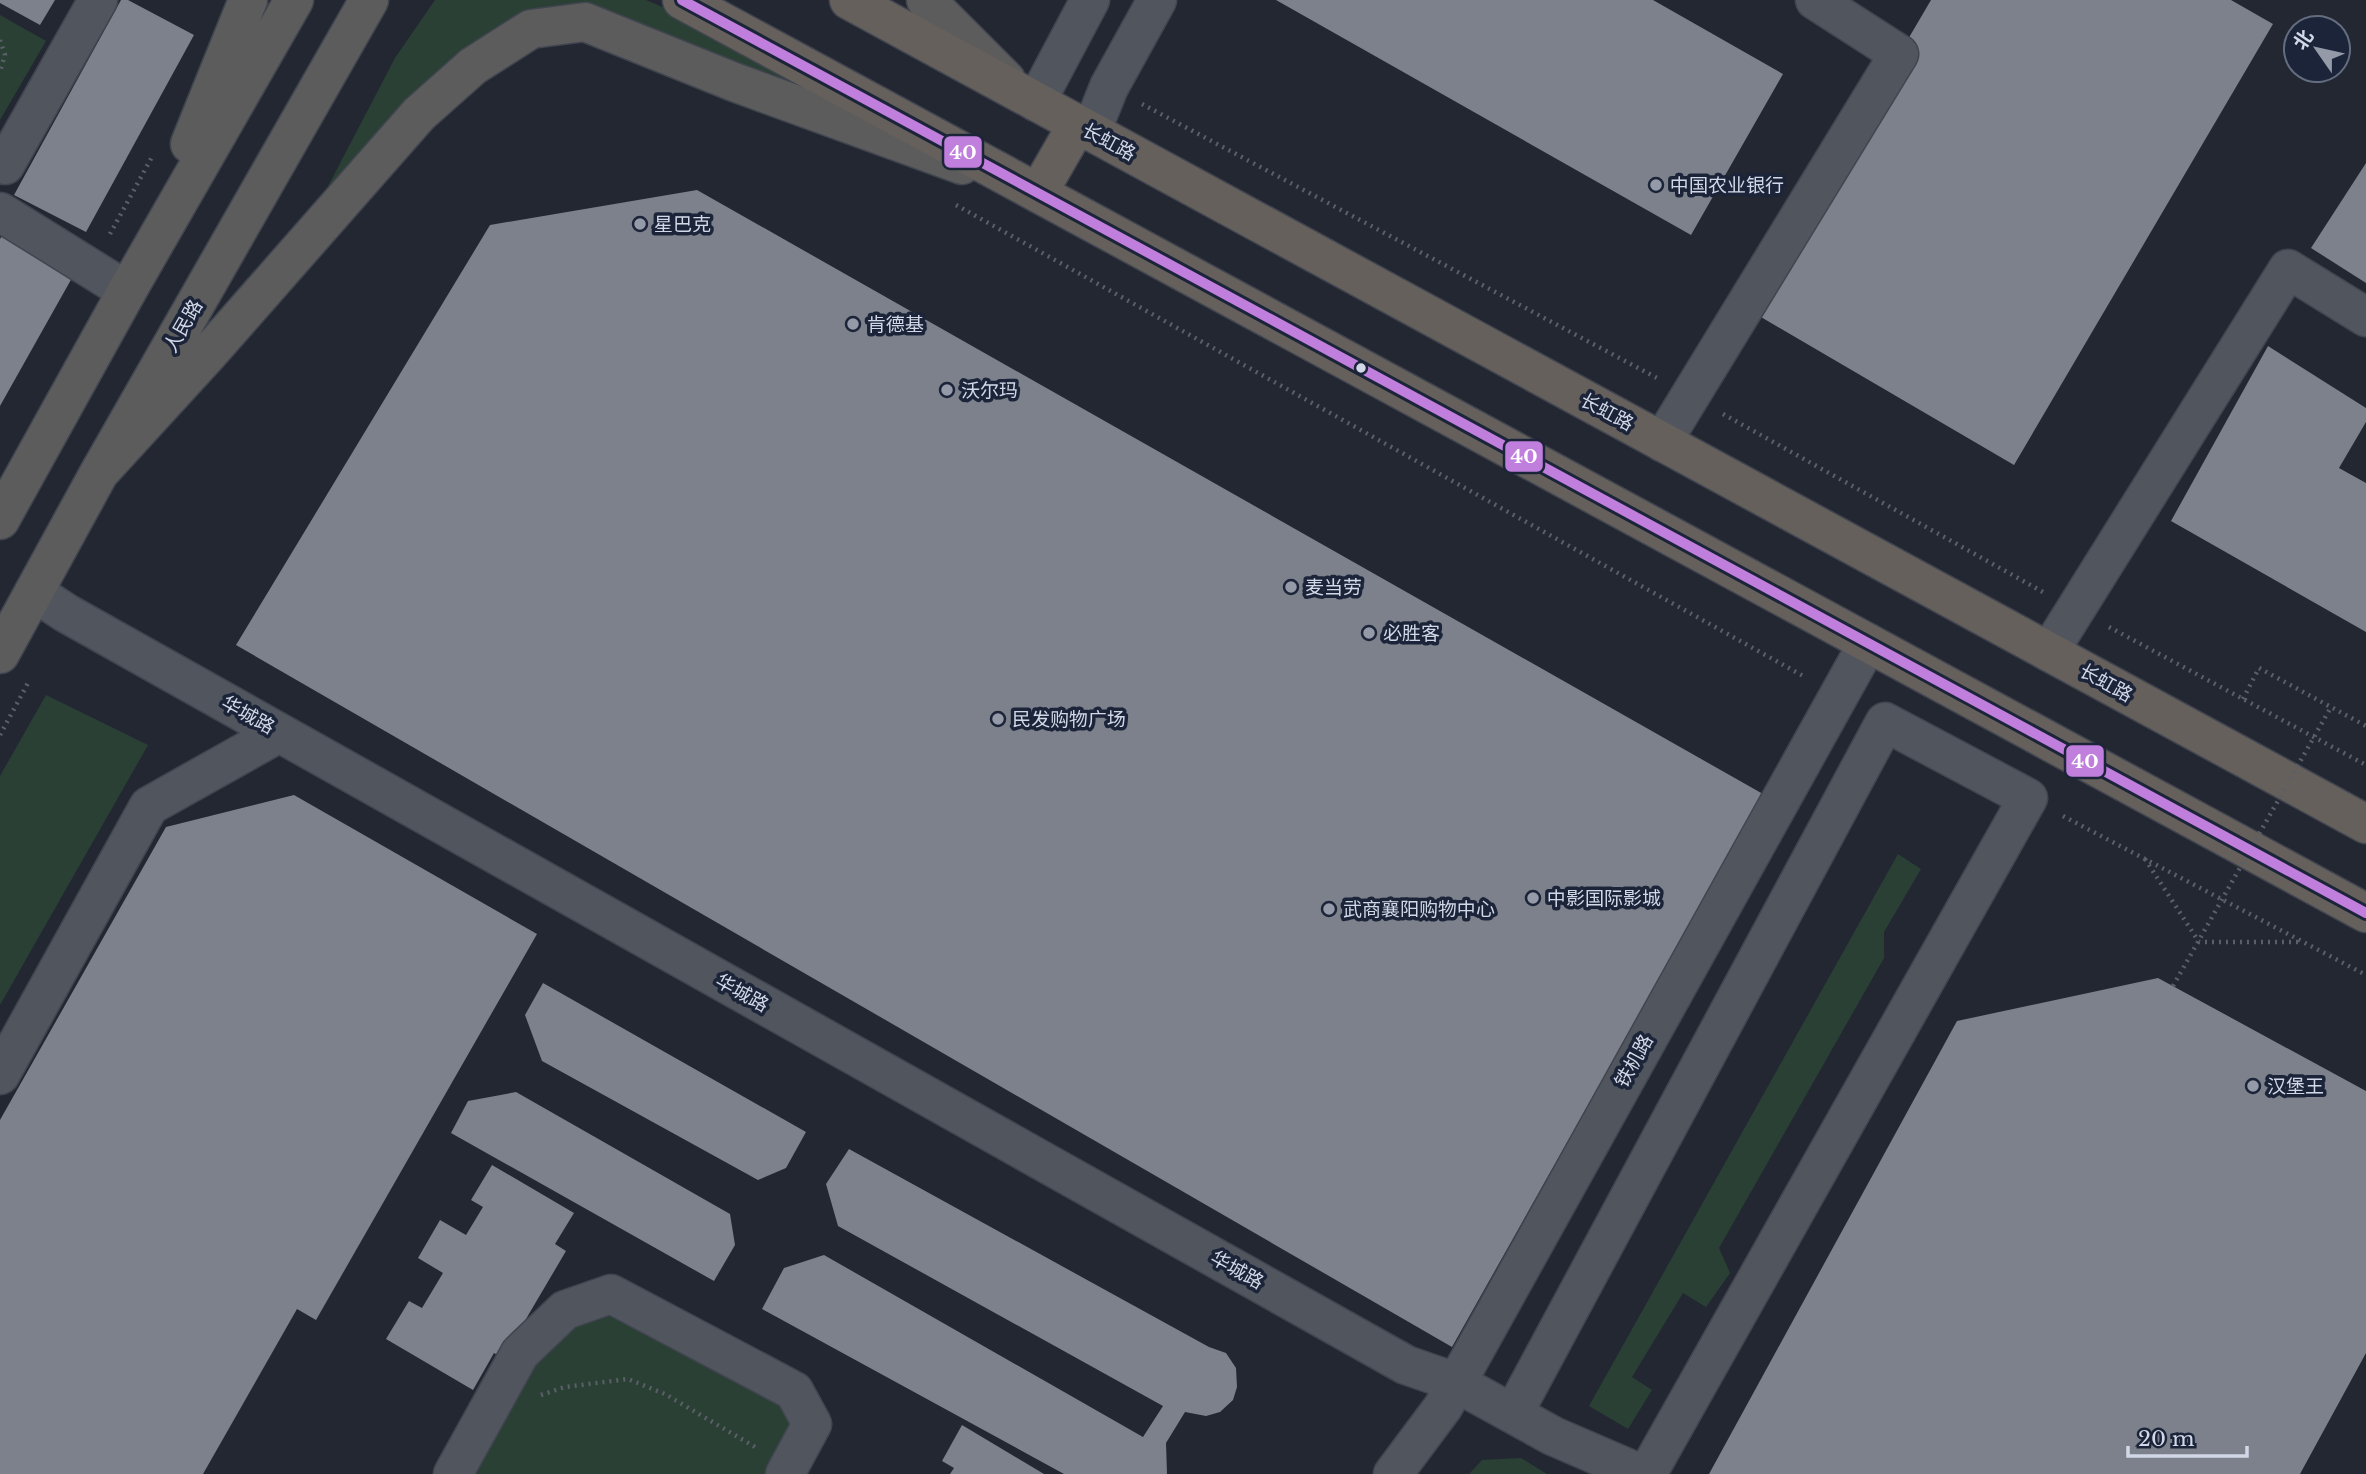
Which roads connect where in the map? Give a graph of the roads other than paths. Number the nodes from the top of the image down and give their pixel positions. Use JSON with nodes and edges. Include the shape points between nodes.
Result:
{"nodes":[{"id":1,"x":98,"y":0,"type":"edge"},
{"id":2,"x":248,"y":0,"type":"edge"},
{"id":3,"x":295,"y":0,"type":"edge"},
{"id":4,"x":369,"y":0,"type":"edge"},
{"id":5,"x":682,"y":0,"type":"edge"},
{"id":6,"x":849,"y":0,"type":"edge"},
{"id":7,"x":926,"y":0,"type":"edge"},
{"id":8,"x":1090,"y":0,"type":"edge"},
{"id":9,"x":1157,"y":0,"type":"edge"},
{"id":10,"x":1815,"y":0,"type":"edge"},
{"id":11,"x":1026,"y":96,"type":"junction"},
{"id":12,"x":1084,"y":128,"type":"junction"},
{"id":13,"x":2,"y":167,"type":"edge"},
{"id":14,"x":1034,"y":191,"type":"junction"},
{"id":15,"x":0,"y":212,"type":"edge"},
{"id":16,"x":136,"y":276,"type":"junction"},
{"id":17,"x":2366,"y":317,"type":"edge"},
{"id":18,"x":1662,"y":442,"type":"junction"},
{"id":19,"x":99,"y":473,"type":"junction"},
{"id":20,"x":0,"y":520,"type":"edge"},
{"id":21,"x":34,"y":593,"type":"junction"},
{"id":22,"x":1868,"y":643,"type":"junction"},
{"id":23,"x":2049,"y":652,"type":"junction"},
{"id":24,"x":0,"y":654,"type":"edge"},
{"id":25,"x":279,"y":733,"type":"junction"},
{"id":26,"x":2366,"y":824,"type":"edge"},
{"id":27,"x":2366,"y":913,"type":"edge"},
{"id":28,"x":0,"y":1076,"type":"edge"},
{"id":29,"x":1455,"y":1381,"type":"junction"},
{"id":30,"x":1513,"y":1413,"type":"junction"},
{"id":31,"x":787,"y":1471,"type":"edge"},
{"id":32,"x":453,"y":1474,"type":"edge"},
{"id":33,"x":1393,"y":1474,"type":"edge"},
{"id":34,"x":1640,"y":1474,"type":"edge"},
{"id":35,"x":1647,"y":1474,"type":"edge"}],
"edges":[{"from":1,"to":13,"type":"street"},
{"from":2,"to":16,"type":"main road"},
{"from":3,"to":16,"type":"main road"},
{"from":4,"to":19,"type":"main road","name":"人民路"},
{"from":5,"to":14,"type":"highway"},
{"from":6,"to":11,"type":"highway","name":"长虹路"},
{"from":7,"to":11,"type":"main road"},
{"from":8,"to":11,"type":"street"},
{"from":9,"to":12,"type":"street"},
{"from":10,"to":18,"type":"street","via":[[1899,54]]},
{"from":11,"to":12,"type":"highway","name":"长虹路"},
{"from":12,"to":14,"type":"highway"},
{"from":12,"to":18,"type":"highway","name":"长虹路"},
{"from":14,"to":19,"type":"main road","via":[[584,22],[531,29],[473,66],[419,114]]},
{"from":14,"to":22,"type":"highway"},
{"from":15,"to":16,"type":"street"},
{"from":16,"to":20,"type":"main road"},
{"from":17,"to":23,"type":"street","via":[[2288,268]]},
{"from":18,"to":23,"type":"highway","name":"长虹路"},
{"from":19,"to":21,"type":"main road","name":"人民路"},
{"from":21,"to":24,"type":"main road","name":"人民路"},
{"from":21,"to":25,"type":"street","name":"华城路"},
{"from":22,"to":27,"type":"highway"},
{"from":22,"to":29,"type":"street","name":"铁机路"},
{"from":23,"to":26,"type":"highway","name":"长虹路"},
{"from":25,"to":28,"type":"street","via":[[149,806]]},
{"from":25,"to":29,"type":"street","name":"华城路","via":[[848,1037],[1406,1365]]},
{"from":29,"to":30,"type":"street","name":"华城路"},
{"from":29,"to":33,"type":"street","name":"铁机路","via":[[1443,1407]]},
{"from":30,"to":34,"type":"street","name":"华城路"},
{"from":30,"to":35,"type":"street","via":[[1885,722],[2028,798]]},
{"from":31,"to":32,"type":"street","via":[[812,1424],[794,1391],[611,1294],[565,1310],[520,1353]]}]}
